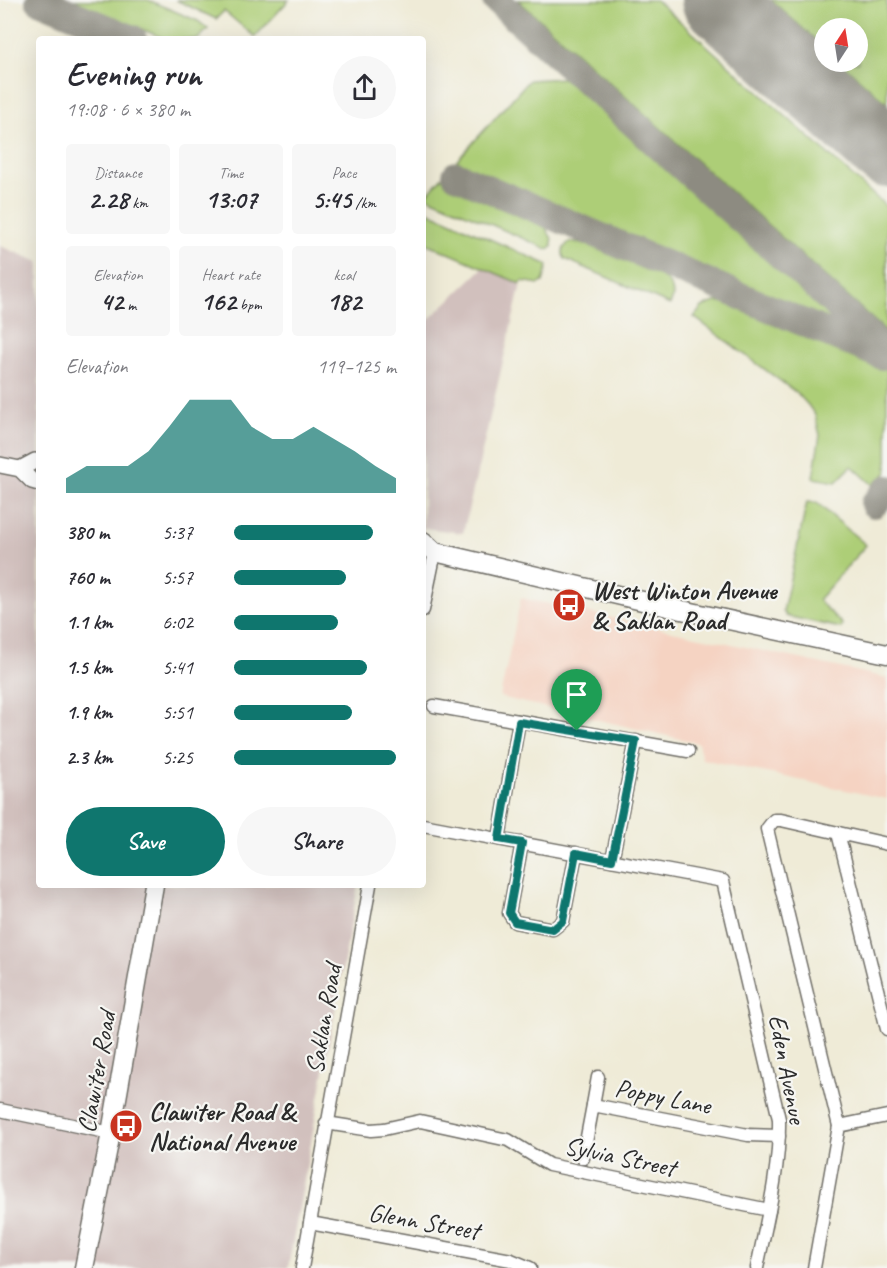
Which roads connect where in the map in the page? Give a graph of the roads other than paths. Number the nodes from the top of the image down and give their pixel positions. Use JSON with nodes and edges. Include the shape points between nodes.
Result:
{"nodes":[{"id":1,"x":36,"y":461,"type":"edge"},
{"id":2,"x":0,"y":465,"type":"edge"},
{"id":3,"x":20,"y":469,"type":"junction"},
{"id":4,"x":36,"y":482,"type":"edge"},
{"id":5,"x":427,"y":550,"type":"edge"},
{"id":6,"x":426,"y":565,"type":"edge"},
{"id":7,"x":887,"y":654,"type":"edge"},
{"id":8,"x":434,"y":706,"type":"dead end"},
{"id":9,"x":519,"y":722,"type":"junction"},
{"id":10,"x":636,"y":741,"type":"junction"},
{"id":11,"x":688,"y":751,"type":"dead end"},
{"id":12,"x":426,"y":826,"type":"edge"},
{"id":13,"x":837,"y":833,"type":"junction"},
{"id":14,"x":499,"y":839,"type":"junction"},
{"id":15,"x":522,"y":843,"type":"junction"},
{"id":16,"x":887,"y":844,"type":"edge"},
{"id":17,"x":576,"y":853,"type":"junction"},
{"id":18,"x":612,"y":860,"type":"junction"},
{"id":19,"x":153,"y":888,"type":"edge"},
{"id":20,"x":369,"y":888,"type":"edge"},
{"id":21,"x":887,"y":1029,"type":"edge"},
{"id":22,"x":598,"y":1077,"type":"dead end"},
{"id":23,"x":593,"y":1105,"type":"junction"},
{"id":24,"x":0,"y":1110,"type":"edge"},
{"id":25,"x":887,"y":1116,"type":"edge"},
{"id":26,"x":326,"y":1123,"type":"junction"},
{"id":27,"x":839,"y":1126,"type":"junction"},
{"id":28,"x":111,"y":1133,"type":"junction"},
{"id":29,"x":779,"y":1136,"type":"junction"},
{"id":30,"x":583,"y":1158,"type":"dead end"},
{"id":31,"x":769,"y":1210,"type":"junction"},
{"id":32,"x":310,"y":1223,"type":"junction"},
{"id":33,"x":84,"y":1268,"type":"edge"},
{"id":34,"x":302,"y":1268,"type":"edge"},
{"id":35,"x":530,"y":1268,"type":"edge"},
{"id":36,"x":757,"y":1268,"type":"edge"},
{"id":37,"x":814,"y":1268,"type":"edge"}],
"edges":[{"from":1,"to":3,"type":"street"},
{"from":2,"to":3,"type":"street"},
{"from":3,"to":4,"type":"street"},
{"from":5,"to":6,"type":"street"},
{"from":5,"to":7,"type":"main road"},
{"from":8,"to":9,"type":"street"},
{"from":9,"to":10,"type":"street"},
{"from":9,"to":14,"type":"street"},
{"from":10,"to":11,"type":"street"},
{"from":10,"to":18,"type":"street"},
{"from":12,"to":14,"type":"street"},
{"from":13,"to":16,"type":"street"},
{"from":13,"to":21,"type":"street"},
{"from":13,"to":27,"type":"street","via":[[781,820],[774,820],[767,829]]},
{"from":14,"to":15,"type":"street"},
{"from":15,"to":17,"type":"street"},
{"from":15,"to":17,"type":"street","via":[[509,913],[515,922],[553,929],[563,921]]},
{"from":17,"to":18,"type":"street"},
{"from":18,"to":29,"type":"street","name":"Eden Avenue","via":[[723,881],[779,1119]]},
{"from":19,"to":28,"type":"main road","name":"Clawiter Road"},
{"from":20,"to":26,"type":"street","name":"Saklan Road"},
{"from":22,"to":23,"type":"street"},
{"from":23,"to":29,"type":"street","name":"Poppy Lane","via":[[748,1135]]},
{"from":23,"to":30,"type":"street","name":"Poppy Lane"},
{"from":24,"to":28,"type":"street"},
{"from":25,"to":27,"type":"street"},
{"from":26,"to":31,"type":"street","name":"Sylvia Street","via":[[371,1130],[420,1121],[508,1140],[549,1165]]},
{"from":26,"to":32,"type":"street","name":"Saklan Road"},
{"from":27,"to":37,"type":"street"},
{"from":28,"to":33,"type":"main road","name":"Clawiter Road"},
{"from":29,"to":31,"type":"street","name":"Eden Avenue"},
{"from":31,"to":36,"type":"street","name":"Eden Avenue"},
{"from":32,"to":34,"type":"street","name":"Saklan Road"},
{"from":32,"to":35,"type":"street","name":"Glenn Street","via":[[511,1260]]}]}
